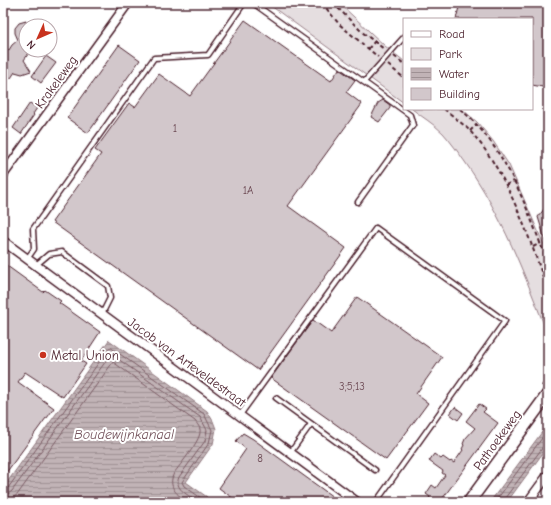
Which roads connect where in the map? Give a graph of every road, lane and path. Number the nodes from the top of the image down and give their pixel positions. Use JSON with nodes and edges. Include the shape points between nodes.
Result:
{"nodes":[{"id":1,"x":128,"y":3,"type":"edge"},
{"id":2,"x":244,"y":3,"type":"edge"},
{"id":3,"x":253,"y":3,"type":"edge"},
{"id":4,"x":322,"y":3,"type":"edge"},
{"id":5,"x":333,"y":3,"type":"edge"},
{"id":6,"x":403,"y":38,"type":"edge"},
{"id":7,"x":375,"y":41,"type":"junction"},
{"id":8,"x":368,"y":49,"type":"junction"},
{"id":9,"x":390,"y":53,"type":"junction"},
{"id":10,"x":383,"y":61,"type":"junction"},
{"id":11,"x":403,"y":63,"type":"edge"},
{"id":12,"x":403,"y":77,"type":"edge"},
{"id":13,"x":364,"y":82,"type":"junction"},
{"id":14,"x":403,"y":110,"type":"edge"},
{"id":15,"x":403,"y":110,"type":"edge"},
{"id":16,"x":445,"y":110,"type":"edge"},
{"id":17,"x":461,"y":110,"type":"edge"},
{"id":18,"x":477,"y":124,"type":"junction"},
{"id":19,"x":470,"y":131,"type":"junction"},
{"id":20,"x":3,"y":175,"type":"edge"},
{"id":21,"x":514,"y":181,"type":"junction"},
{"id":22,"x":506,"y":185,"type":"junction"},
{"id":23,"x":358,"y":202,"type":"dead end"},
{"id":24,"x":3,"y":241,"type":"edge"},
{"id":25,"x":540,"y":244,"type":"junction"},
{"id":26,"x":533,"y":247,"type":"junction"},
{"id":27,"x":27,"y":259,"type":"junction"},
{"id":28,"x":548,"y":264,"type":"edge"},
{"id":29,"x":36,"y":266,"type":"junction"},
{"id":30,"x":548,"y":292,"type":"edge"},
{"id":31,"x":102,"y":314,"type":"junction"},
{"id":32,"x":548,"y":394,"type":"edge"},
{"id":33,"x":276,"y":398,"type":"dead end"},
{"id":34,"x":240,"y":416,"type":"junction"},
{"id":35,"x":311,"y":424,"type":"junction"},
{"id":36,"x":290,"y":453,"type":"junction"},
{"id":37,"x":375,"y":470,"type":"dead end"},
{"id":38,"x":548,"y":475,"type":"edge"},
{"id":39,"x":356,"y":502,"type":"edge"},
{"id":40,"x":376,"y":502,"type":"edge"},
{"id":41,"x":469,"y":502,"type":"edge"},
{"id":42,"x":528,"y":502,"type":"edge"}],
"edges":[{"from":1,"to":20,"type":"street","name":"Krakeleweg"},
{"from":2,"to":27,"type":"lane","via":[[208,55],[154,58],[33,229],[34,249]]},
{"from":3,"to":13,"type":"lane"},
{"from":4,"to":8,"type":"path","via":[[339,24]]},
{"from":5,"to":7,"type":"path"},
{"from":6,"to":9,"type":"lane"},
{"from":7,"to":8,"type":"path"},
{"from":7,"to":9,"type":"path"},
{"from":8,"to":10,"type":"path"},
{"from":9,"to":10,"type":"lane"},
{"from":9,"to":11,"type":"path"},
{"from":10,"to":12,"type":"path"},
{"from":10,"to":13,"type":"lane"},
{"from":13,"to":14,"type":"lane"},
{"from":15,"to":23,"type":"lane","via":[[410,115],[413,125]]},
{"from":16,"to":19,"type":"path"},
{"from":17,"to":18,"type":"path"},
{"from":18,"to":19,"type":"path"},
{"from":18,"to":21,"type":"path","via":[[507,165]]},
{"from":19,"to":22,"type":"path"},
{"from":21,"to":22,"type":"path"},
{"from":21,"to":25,"type":"path"},
{"from":22,"to":26,"type":"path"},
{"from":24,"to":27,"type":"street","name":"Jacob van Arteveldestraat"},
{"from":25,"to":26,"type":"path"},
{"from":25,"to":28,"type":"path"},
{"from":26,"to":30,"type":"path"},
{"from":27,"to":29,"type":"street","name":"Jacob van Arteveldestraat"},
{"from":29,"to":31,"type":"street","name":"Jacob van Arteveldestraat"},
{"from":29,"to":31,"type":"lane","via":[[49,254],[62,252],[108,286],[110,298]]},
{"from":31,"to":34,"type":"street","name":"Jacob van Arteveldestraat"},
{"from":32,"to":41,"type":"main road","name":"Pathoekeweg"},
{"from":33,"to":35,"type":"lane"},
{"from":34,"to":36,"type":"street","name":"Jacob van Arteveldestraat"},
{"from":34,"to":40,"type":"lane","via":[[376,228],[505,321]]},
{"from":35,"to":36,"type":"lane"},
{"from":35,"to":37,"type":"lane"},
{"from":36,"to":39,"type":"street","name":"Jacob van Arteveldestraat"},
{"from":38,"to":42,"type":"street"}]}
